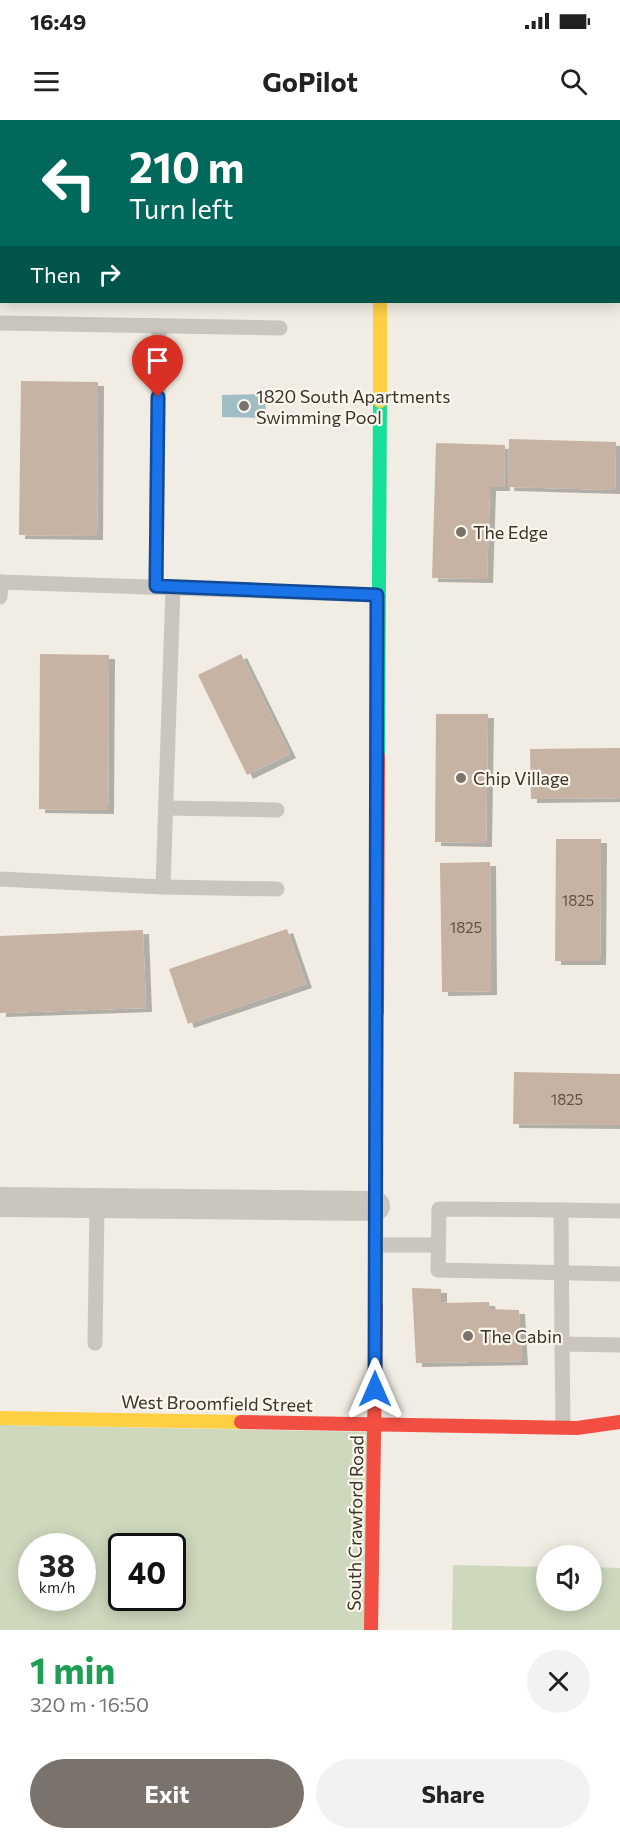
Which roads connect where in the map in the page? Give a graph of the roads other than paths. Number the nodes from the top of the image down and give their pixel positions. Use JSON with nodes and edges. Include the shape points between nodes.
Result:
{"nodes":[{"id":1,"x":380,"y":303,"type":"edge"},
{"id":2,"x":0,"y":323,"type":"edge"},
{"id":3,"x":159,"y":326,"type":"junction"},
{"id":4,"x":279,"y":328,"type":"dead end"},
{"id":5,"x":0,"y":582,"type":"edge"},
{"id":6,"x":156,"y":586,"type":"junction"},
{"id":7,"x":173,"y":587,"type":"junction"},
{"id":8,"x":377,"y":595,"type":"junction"},
{"id":9,"x":0,"y":597,"type":"edge"},
{"id":10,"x":166,"y":808,"type":"junction"},
{"id":11,"x":276,"y":810,"type":"dead end"},
{"id":12,"x":0,"y":879,"type":"edge"},
{"id":13,"x":163,"y":887,"type":"junction"},
{"id":14,"x":277,"y":888,"type":"dead end"},
{"id":15,"x":0,"y":1202,"type":"edge"},
{"id":16,"x":97,"y":1204,"type":"junction"},
{"id":17,"x":375,"y":1206,"type":"junction"},
{"id":18,"x":561,"y":1210,"type":"junction"},
{"id":19,"x":620,"y":1211,"type":"edge"},
{"id":20,"x":375,"y":1245,"type":"junction"},
{"id":21,"x":437,"y":1245,"type":"junction"},
{"id":22,"x":561,"y":1273,"type":"junction"},
{"id":23,"x":620,"y":1274,"type":"edge"},
{"id":24,"x":94,"y":1344,"type":"dead end"},
{"id":25,"x":562,"y":1344,"type":"junction"},
{"id":26,"x":620,"y":1345,"type":"edge"},
{"id":27,"x":0,"y":1418,"type":"edge"},
{"id":28,"x":620,"y":1422,"type":"edge"},
{"id":29,"x":375,"y":1424,"type":"junction"},
{"id":30,"x":570,"y":1428,"type":"junction"},
{"id":31,"x":611,"y":1437,"type":"dead end"},
{"id":32,"x":371,"y":1630,"type":"edge"}],
"edges":[{"from":1,"to":8,"type":"street","name":"South Crawford Road"},
{"from":2,"to":3,"type":"lane"},
{"from":3,"to":4,"type":"lane"},
{"from":3,"to":6,"type":"lane"},
{"from":5,"to":6,"type":"lane"},
{"from":5,"to":9,"type":"lane"},
{"from":6,"to":7,"type":"lane"},
{"from":7,"to":8,"type":"lane"},
{"from":7,"to":10,"type":"lane"},
{"from":8,"to":17,"type":"street","name":"South Crawford Road"},
{"from":10,"to":11,"type":"lane"},
{"from":10,"to":13,"type":"lane"},
{"from":12,"to":13,"type":"lane"},
{"from":13,"to":14,"type":"lane"},
{"from":15,"to":16,"type":"street"},
{"from":16,"to":17,"type":"street"},
{"from":16,"to":24,"type":"lane"},
{"from":17,"to":20,"type":"street","name":"South Crawford Road"},
{"from":18,"to":19,"type":"lane"},
{"from":18,"to":21,"type":"lane","via":[[439,1209]]},
{"from":18,"to":22,"type":"lane"},
{"from":20,"to":21,"type":"lane"},
{"from":20,"to":29,"type":"street","name":"South Crawford Road"},
{"from":21,"to":22,"type":"lane","via":[[438,1270]]},
{"from":22,"to":23,"type":"lane"},
{"from":22,"to":25,"type":"lane"},
{"from":25,"to":26,"type":"lane"},
{"from":25,"to":30,"type":"lane"},
{"from":27,"to":29,"type":"street","name":"West Broomfield Street"},
{"from":28,"to":30,"type":"street","name":"West Broomfield Street"},
{"from":29,"to":30,"type":"street","name":"West Broomfield Street"},
{"from":29,"to":32,"type":"street","name":"South Crawford Road"},
{"from":30,"to":31,"type":"street","name":"West Broomfield Street"}]}
